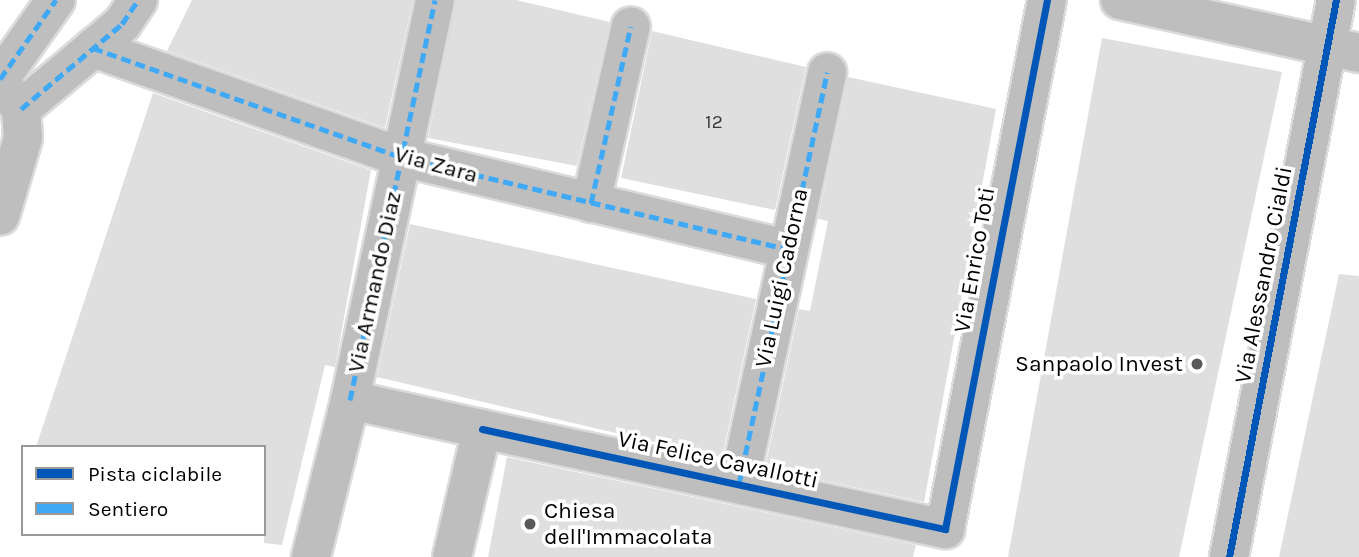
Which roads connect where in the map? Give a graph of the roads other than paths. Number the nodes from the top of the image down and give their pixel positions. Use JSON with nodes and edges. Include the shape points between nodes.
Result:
{"nodes":[{"id":1,"x":56,"y":0,"type":"edge"},
{"id":2,"x":138,"y":0,"type":"edge"},
{"id":3,"x":435,"y":0,"type":"edge"},
{"id":4,"x":1047,"y":0,"type":"edge"},
{"id":5,"x":1120,"y":0,"type":"edge"},
{"id":6,"x":1336,"y":0,"type":"edge"},
{"id":7,"x":631,"y":26,"type":"dead end"},
{"id":8,"x":93,"y":48,"type":"junction"},
{"id":9,"x":1344,"y":49,"type":"edge"},
{"id":10,"x":827,"y":72,"type":"dead end"},
{"id":11,"x":7,"y":90,"type":"edge"},
{"id":12,"x":401,"y":158,"type":"junction"},
{"id":13,"x":591,"y":203,"type":"junction"},
{"id":14,"x":0,"y":216,"type":"edge"},
{"id":15,"x":788,"y":249,"type":"junction"},
{"id":16,"x":350,"y":400,"type":"junction"},
{"id":17,"x":482,"y":429,"type":"junction"},
{"id":18,"x":739,"y":484,"type":"junction"},
{"id":19,"x":945,"y":529,"type":"joint"},
{"id":20,"x":311,"y":557,"type":"edge"},
{"id":21,"x":452,"y":557,"type":"edge"},
{"id":22,"x":1229,"y":557,"type":"edge"}],
"edges":[{"from":1,"to":11,"type":"street"},
{"from":2,"to":8,"type":"street"},
{"from":3,"to":12,"type":"street","name":"Via Armando Diaz"},
{"from":4,"to":19,"type":"street","name":"Via Enrico Toti"},
{"from":5,"to":9,"type":"street"},
{"from":6,"to":9,"type":"street","name":"Via Alessandro Cialdi"},
{"from":7,"to":13,"type":"street"},
{"from":8,"to":11,"type":"street"},
{"from":8,"to":12,"type":"street","name":"Via Zara"},
{"from":9,"to":22,"type":"street","name":"Via Alessandro Cialdi"},
{"from":10,"to":15,"type":"street","name":"Via Luigi Cadorna"},
{"from":11,"to":14,"type":"street","via":[[23,138]]},
{"from":12,"to":13,"type":"street","name":"Via Zara"},
{"from":12,"to":16,"type":"street","name":"Via Armando Diaz"},
{"from":13,"to":15,"type":"street","name":"Via Zara"},
{"from":15,"to":18,"type":"street","name":"Via Luigi Cadorna"},
{"from":16,"to":17,"type":"street","name":"Via Felice Cavallotti"},
{"from":16,"to":20,"type":"street","name":"Via Armando Diaz"},
{"from":17,"to":18,"type":"street","name":"Via Felice Cavallotti"},
{"from":17,"to":21,"type":"street"},
{"from":18,"to":19,"type":"street","name":"Via Felice Cavallotti"}]}
